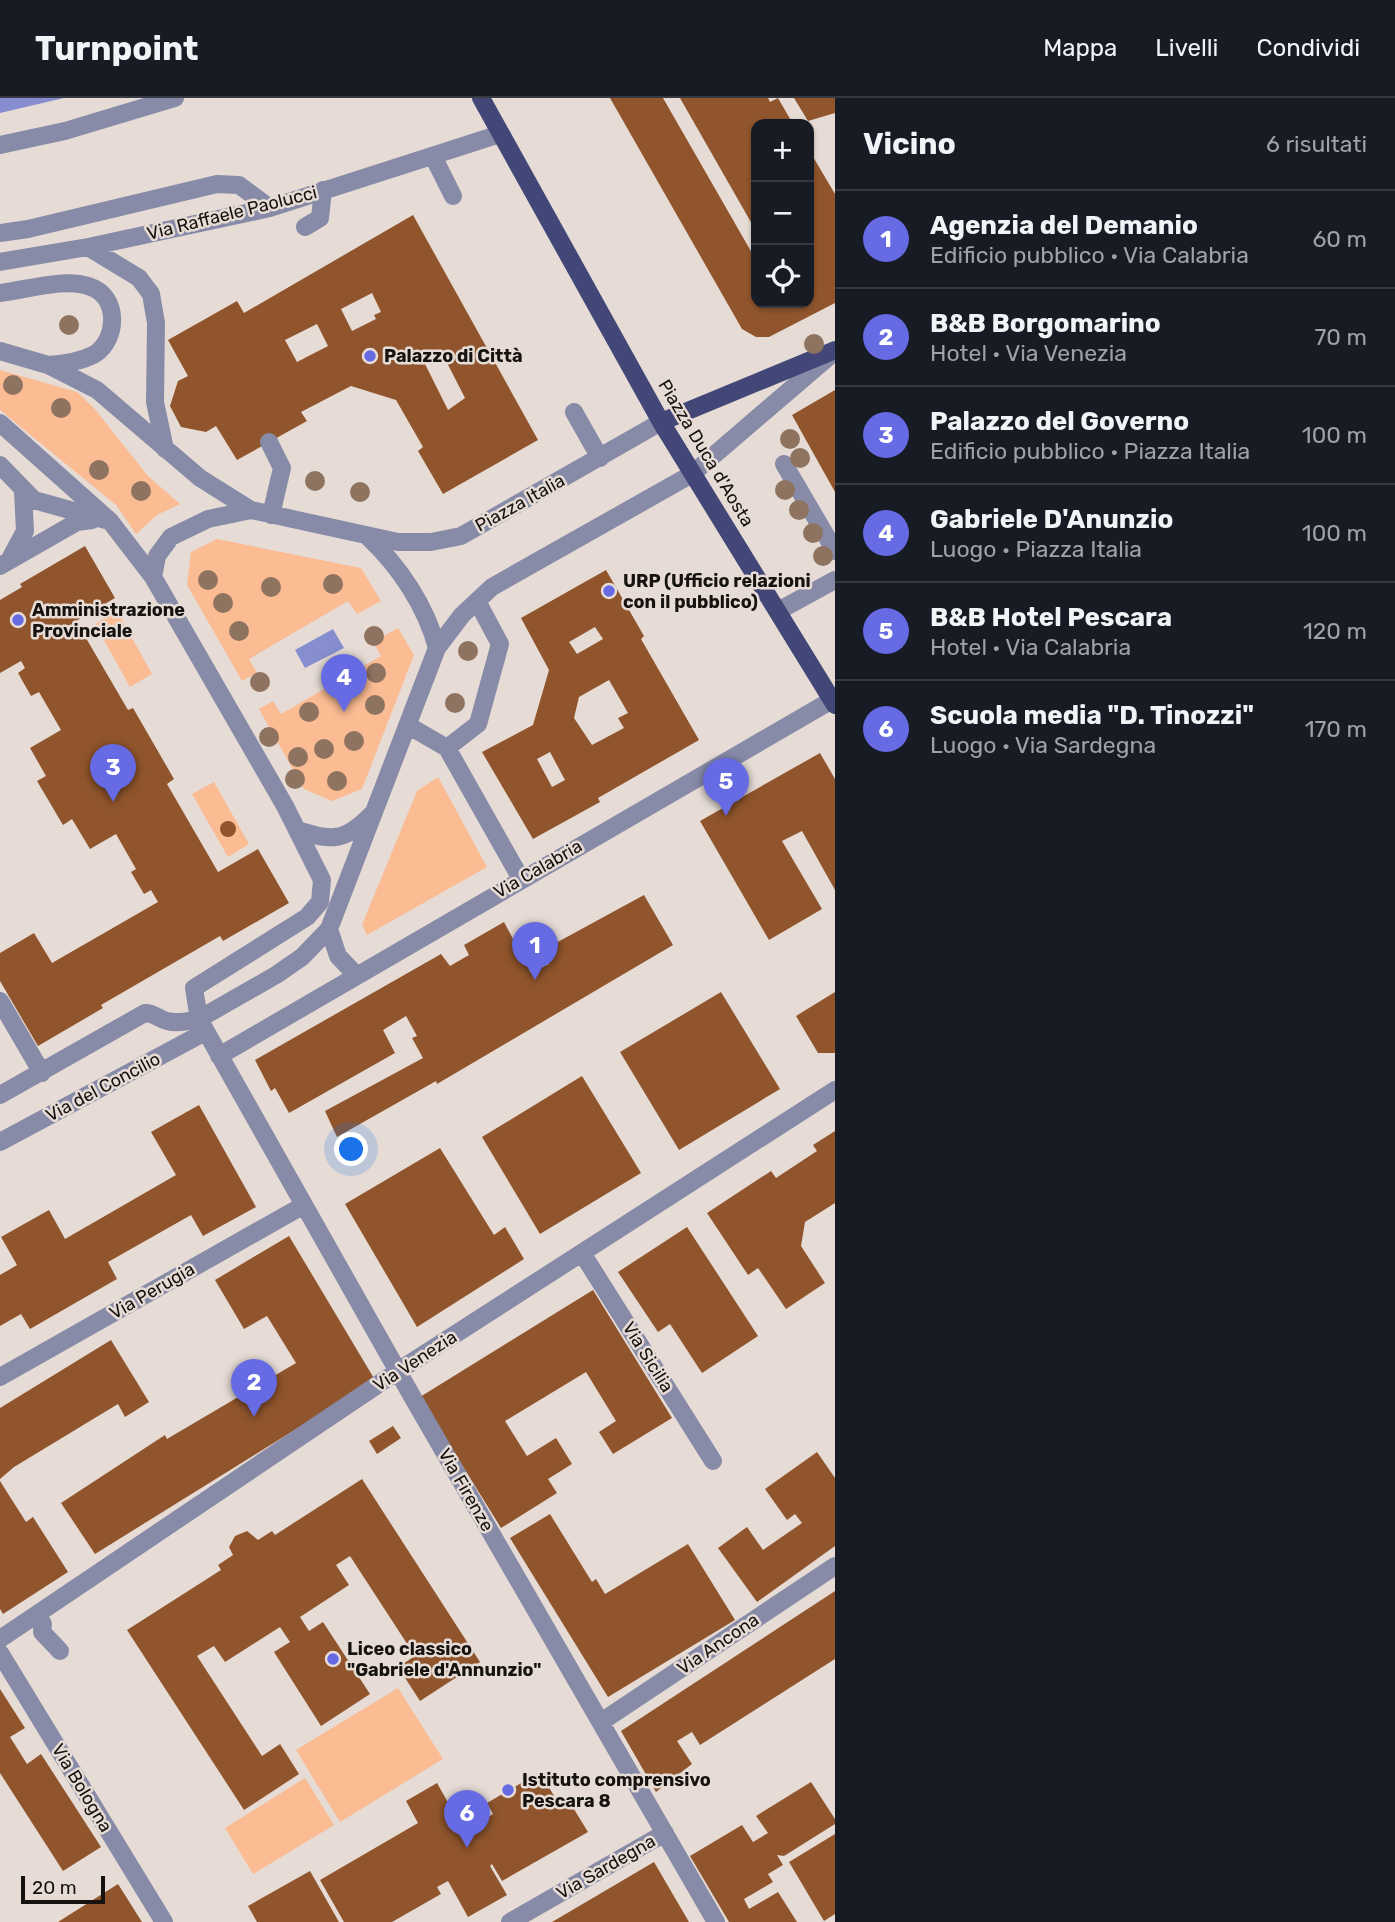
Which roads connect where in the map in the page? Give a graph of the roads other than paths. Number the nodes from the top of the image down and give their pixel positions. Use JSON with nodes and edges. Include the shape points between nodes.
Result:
{"nodes":[{"id":1,"x":175,"y":98,"type":"edge"},
{"id":2,"x":485,"y":105,"type":"edge"},
{"id":3,"x":500,"y":134,"type":"junction"},
{"id":4,"x":0,"y":145,"type":"edge"},
{"id":5,"x":433,"y":156,"type":"junction"},
{"id":6,"x":323,"y":190,"type":"junction"},
{"id":7,"x":453,"y":196,"type":"dead end"},
{"id":8,"x":270,"y":208,"type":"junction"},
{"id":9,"x":305,"y":228,"type":"dead end"},
{"id":10,"x":0,"y":233,"type":"edge"},
{"id":11,"x":88,"y":247,"type":"junction"},
{"id":12,"x":0,"y":262,"type":"edge"},
{"id":13,"x":0,"y":293,"type":"edge"},
{"id":14,"x":0,"y":351,"type":"edge"},
{"id":15,"x":835,"y":351,"type":"edge"},
{"id":16,"x":48,"y":365,"type":"junction"},
{"id":17,"x":574,"y":412,"type":"dead end"},
{"id":18,"x":661,"y":422,"type":"junction"},
{"id":19,"x":0,"y":423,"type":"edge"},
{"id":20,"x":269,"y":442,"type":"dead end"},
{"id":21,"x":165,"y":449,"type":"junction"},
{"id":22,"x":600,"y":458,"type":"junction"},
{"id":23,"x":784,"y":464,"type":"dead end"},
{"id":24,"x":0,"y":465,"type":"edge"},
{"id":25,"x":692,"y":474,"type":"junction"},
{"id":26,"x":23,"y":491,"type":"junction"},
{"id":27,"x":251,"y":510,"type":"junction"},
{"id":28,"x":271,"y":515,"type":"junction"},
{"id":29,"x":110,"y":521,"type":"junction"},
{"id":30,"x":367,"y":537,"type":"junction"},
{"id":31,"x":835,"y":551,"type":"edge"},
{"id":32,"x":4,"y":564,"type":"edge"},
{"id":33,"x":153,"y":577,"type":"junction"},
{"id":34,"x":835,"y":579,"type":"edge"},
{"id":35,"x":477,"y":601,"type":"junction"},
{"id":36,"x":778,"y":611,"type":"junction"},
{"id":37,"x":437,"y":648,"type":"junction"},
{"id":38,"x":833,"y":702,"type":"edge"},
{"id":39,"x":409,"y":726,"type":"junction"},
{"id":40,"x":447,"y":748,"type":"junction"},
{"id":41,"x":721,"y":763,"type":"joint"},
{"id":42,"x":376,"y":810,"type":"junction"},
{"id":43,"x":298,"y":830,"type":"junction"},
{"id":44,"x":521,"y":879,"type":"junction"},
{"id":45,"x":329,"y":929,"type":"junction"},
{"id":46,"x":356,"y":975,"type":"junction"},
{"id":47,"x":0,"y":1001,"type":"edge"},
{"id":48,"x":202,"y":1025,"type":"junction"},
{"id":49,"x":219,"y":1056,"type":"junction"},
{"id":50,"x":42,"y":1073,"type":"junction"},
{"id":51,"x":835,"y":1090,"type":"edge"},
{"id":52,"x":0,"y":1095,"type":"edge"},
{"id":53,"x":0,"y":1142,"type":"edge"},
{"id":54,"x":304,"y":1205,"type":"junction"},
{"id":55,"x":582,"y":1253,"type":"junction"},
{"id":56,"x":398,"y":1371,"type":"junction"},
{"id":57,"x":0,"y":1377,"type":"edge"},
{"id":58,"x":713,"y":1461,"type":"dead end"},
{"id":59,"x":835,"y":1566,"type":"edge"},
{"id":60,"x":0,"y":1639,"type":"edge"},
{"id":61,"x":0,"y":1653,"type":"edge"},
{"id":62,"x":601,"y":1723,"type":"junction"},
{"id":63,"x":665,"y":1833,"type":"junction"},
{"id":64,"x":164,"y":1922,"type":"edge"},
{"id":65,"x":510,"y":1922,"type":"edge"},
{"id":66,"x":716,"y":1922,"type":"edge"}],
"edges":[{"from":1,"to":4,"type":"street"},
{"from":2,"to":3,"type":"main road","name":"Piazza Duca d'Aosta"},
{"from":3,"to":5,"type":"street","name":"Via Raffaele Paolucci"},
{"from":3,"to":18,"type":"main road","name":"Piazza Duca d'Aosta"},
{"from":5,"to":6,"type":"street","name":"Via Raffaele Paolucci"},
{"from":5,"to":7,"type":"street"},
{"from":6,"to":8,"type":"street","name":"Via Raffaele Paolucci"},
{"from":6,"to":9,"type":"street","via":[[320,218]]},
{"from":8,"to":10,"type":"street","via":[[239,185],[197,186]]},
{"from":8,"to":11,"type":"street","name":"Via Raffaele Paolucci"},
{"from":11,"to":12,"type":"street","name":"Via Raffaele Paolucci"},
{"from":11,"to":21,"type":"street","via":[[139,278],[151,294],[156,323],[155,402]]},
{"from":13,"to":16,"type":"street","via":[[72,284],[92,287],[106,299],[112,324],[101,349],[82,359]]},
{"from":14,"to":16,"type":"street"},
{"from":15,"to":18,"type":"main road"},
{"from":15,"to":25,"type":"street"},
{"from":16,"to":21,"type":"street","via":[[97,390]]},
{"from":17,"to":22,"type":"street"},
{"from":18,"to":22,"type":"street","name":"Piazza Italia"},
{"from":18,"to":25,"type":"main road","name":"Piazza Duca d'Aosta"},
{"from":19,"to":29,"type":"street"},
{"from":20,"to":28,"type":"street","via":[[282,468]]},
{"from":21,"to":27,"type":"street"},
{"from":22,"to":30,"type":"street","name":"Piazza Italia","via":[[461,536],[431,542]]},
{"from":23,"to":31,"type":"street"},
{"from":24,"to":26,"type":"street"},
{"from":25,"to":35,"type":"street","via":[[492,587]]},
{"from":25,"to":36,"type":"main road","name":"Piazza Duca d'Aosta"},
{"from":26,"to":29,"type":"street","via":[[44,505]]},
{"from":26,"to":32,"type":"street","via":[[25,531]]},
{"from":27,"to":28,"type":"street","name":"Piazza Italia"},
{"from":27,"to":33,"type":"street","name":"Piazza Italia","via":[[208,519],[171,537],[157,556]]},
{"from":28,"to":30,"type":"street","name":"Piazza Italia"},
{"from":29,"to":32,"type":"street","via":[[77,522]]},
{"from":29,"to":33,"type":"street"},
{"from":30,"to":37,"type":"street","via":[[389,556],[415,596]]},
{"from":33,"to":43,"type":"street"},
{"from":34,"to":36,"type":"street"},
{"from":35,"to":37,"type":"street"},
{"from":35,"to":40,"type":"street","via":[[500,644],[478,724]]},
{"from":36,"to":38,"type":"main road","name":"Piazza Duca d'Aosta"},
{"from":37,"to":39,"type":"street"},
{"from":38,"to":41,"type":"street","name":"Piazza Duca d'Aosta"},
{"from":39,"to":40,"type":"street"},
{"from":39,"to":42,"type":"street"},
{"from":40,"to":44,"type":"street"},
{"from":41,"to":44,"type":"street","name":"Via Calabria"},
{"from":42,"to":43,"type":"street","via":[[339,838]]},
{"from":42,"to":45,"type":"street"},
{"from":43,"to":48,"type":"street","via":[[323,880],[320,902],[314,911],[194,988]]},
{"from":44,"to":46,"type":"street","name":"Via Calabria"},
{"from":45,"to":46,"type":"street","via":[[338,956]]},
{"from":45,"to":48,"type":"street","via":[[302,957]]},
{"from":46,"to":49,"type":"street","name":"Via Calabria"},
{"from":47,"to":50,"type":"street"},
{"from":48,"to":49,"type":"street"},
{"from":48,"to":50,"type":"street","via":[[164,1021],[145,1013]]},
{"from":48,"to":53,"type":"street","name":"Via del Concilio"},
{"from":49,"to":54,"type":"street","name":"Via Firenze"},
{"from":50,"to":52,"type":"street"},
{"from":51,"to":55,"type":"street","name":"Via Venezia"},
{"from":54,"to":56,"type":"street","name":"Via Firenze"},
{"from":54,"to":57,"type":"street","name":"Via Perugia"},
{"from":55,"to":56,"type":"street","name":"Via Venezia"},
{"from":55,"to":58,"type":"street","name":"Via Sicilia"},
{"from":56,"to":60,"type":"street","name":"Via Venezia","via":[[40,1620]]},
{"from":56,"to":62,"type":"street","name":"Via Firenze"},
{"from":59,"to":62,"type":"street","name":"Via Ancona"},
{"from":61,"to":64,"type":"street","name":"Via Bologna"},
{"from":62,"to":63,"type":"street","name":"Via Firenze"},
{"from":63,"to":65,"type":"street","name":"Via Sardegna"},
{"from":63,"to":66,"type":"street","name":"Via Firenze"}]}
